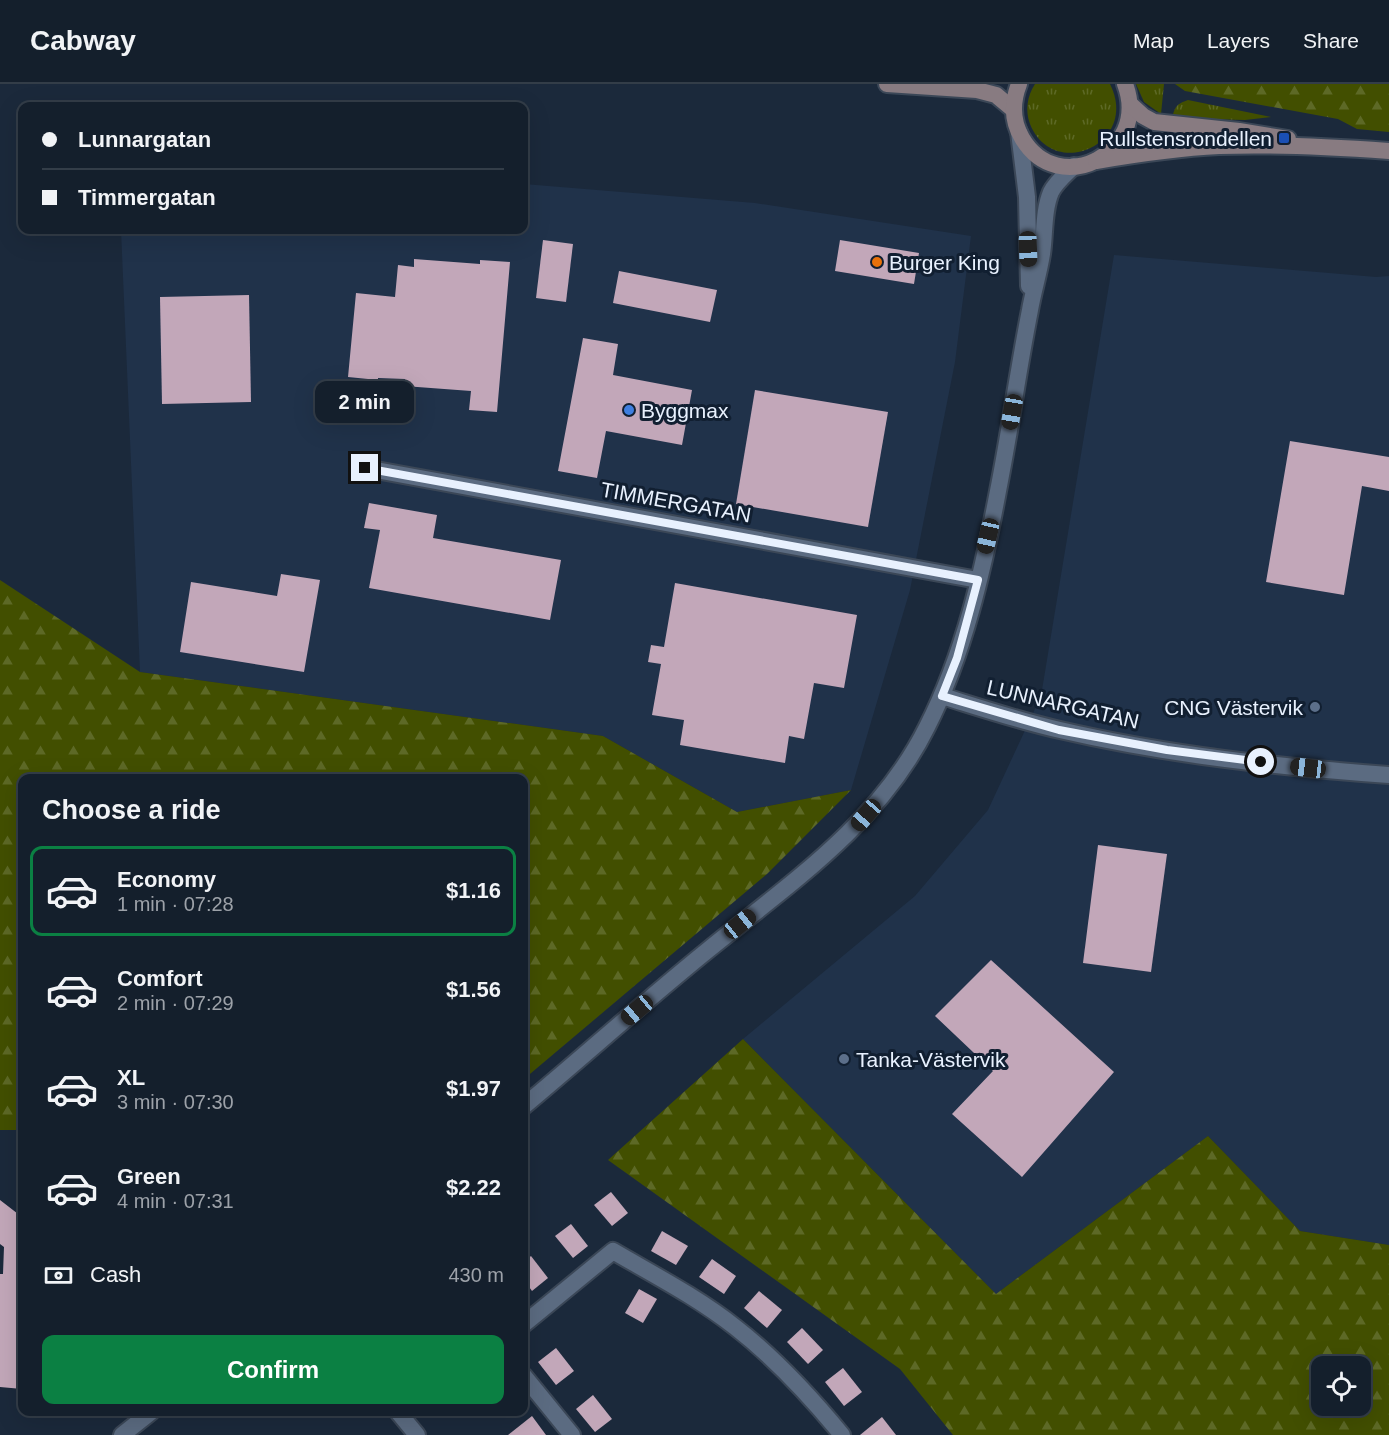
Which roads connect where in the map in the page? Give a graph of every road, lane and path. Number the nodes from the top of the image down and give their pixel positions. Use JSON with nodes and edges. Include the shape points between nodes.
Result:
{"nodes":[{"id":1,"x":887,"y":84,"type":"edge"},
{"id":2,"x":1019,"y":84,"type":"edge"},
{"id":3,"x":1125,"y":84,"type":"edge"},
{"id":4,"x":1131,"y":105,"type":"junction"},
{"id":5,"x":1014,"y":110,"type":"junction"},
{"id":6,"x":1019,"y":132,"type":"junction"},
{"id":7,"x":1336,"y":147,"type":"junction"},
{"id":8,"x":1389,"y":151,"type":"edge"},
{"id":9,"x":1096,"y":161,"type":"junction"},
{"id":10,"x":1074,"y":166,"type":"junction"},
{"id":11,"x":1029,"y":311,"type":"junction"},
{"id":12,"x":365,"y":468,"type":"dead end"},
{"id":13,"x":978,"y":580,"type":"junction"},
{"id":14,"x":942,"y":696,"type":"junction"},
{"id":15,"x":1389,"y":775,"type":"edge"},
{"id":16,"x":528,"y":1103,"type":"edge"},
{"id":17,"x":528,"y":1321,"type":"edge"},
{"id":18,"x":528,"y":1381,"type":"edge"},
{"id":19,"x":146,"y":1416,"type":"edge"},
{"id":20,"x":401,"y":1416,"type":"edge"},
{"id":21,"x":841,"y":1434,"type":"edge"},
{"id":22,"x":122,"y":1435,"type":"edge"},
{"id":23,"x":417,"y":1435,"type":"edge"},
{"id":24,"x":572,"y":1435,"type":"edge"}],
"edges":[{"from":1,"to":5,"type":"main road","via":[[977,90],[996,95]]},
{"from":2,"to":5,"type":"main road"},
{"from":3,"to":4,"type":"main road"},
{"from":4,"to":7,"type":"main road","via":[[1154,122]]},
{"from":4,"to":9,"type":"main road","via":[[1122,138]]},
{"from":5,"to":6,"type":"main road"},
{"from":6,"to":10,"type":"main road","via":[[1041,158]]},
{"from":6,"to":11,"type":"street","via":[[1027,197]]},
{"from":7,"to":8,"type":"main road"},
{"from":7,"to":9,"type":"main road","via":[[1219,146]]},
{"from":9,"to":10,"type":"main road"},
{"from":10,"to":11,"type":"street","via":[[1052,190],[1048,202],[1042,254]]},
{"from":11,"to":13,"type":"street","via":[[998,491]]},
{"from":12,"to":13,"type":"street","name":"TIMMERGATAN"},
{"from":13,"to":14,"type":"street","via":[[957,658]]},
{"from":14,"to":15,"type":"street","name":"LUNNARGATAN","via":[[1059,730],[1127,744],[1320,770]]},
{"from":14,"to":16,"type":"street","via":[[906,763],[829,853]]},
{"from":17,"to":21,"type":"street","via":[[612,1251],[735,1327],[806,1391]]},
{"from":18,"to":24,"type":"street"},
{"from":19,"to":22,"type":"street"},
{"from":20,"to":23,"type":"street"}]}
